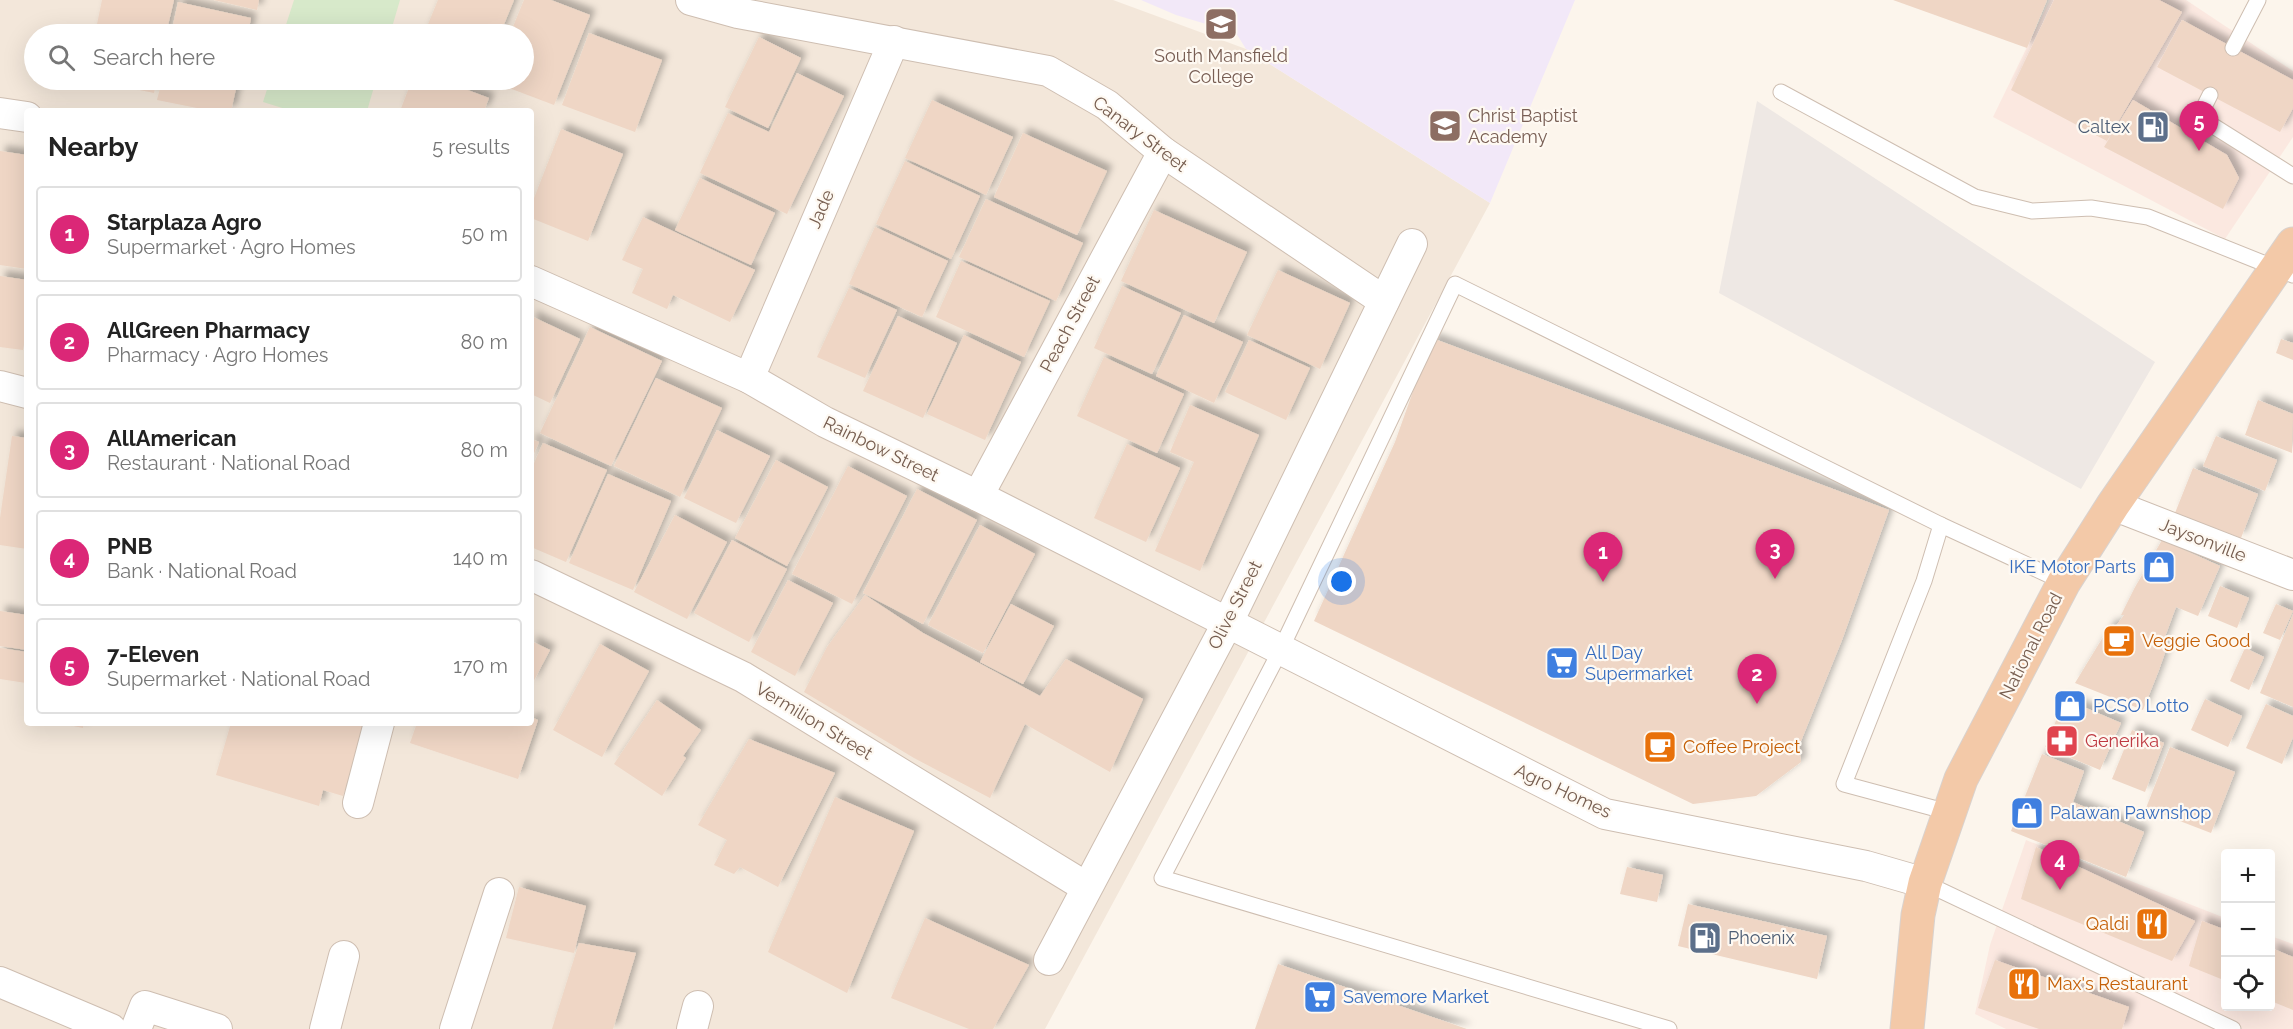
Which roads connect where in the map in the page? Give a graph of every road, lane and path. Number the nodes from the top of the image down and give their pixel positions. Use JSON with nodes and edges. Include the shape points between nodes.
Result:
{"nodes":[{"id":1,"x":691,"y":0,"type":"edge"},
{"id":2,"x":2258,"y":0,"type":"edge"},
{"id":3,"x":894,"y":41,"type":"junction"},
{"id":4,"x":2233,"y":48,"type":"dead end"},
{"id":5,"x":1781,"y":92,"type":"dead end"},
{"id":6,"x":2210,"y":95,"type":"dead end"},
{"id":7,"x":0,"y":114,"type":"edge"},
{"id":8,"x":24,"y":117,"type":"edge"},
{"id":9,"x":1163,"y":153,"type":"junction"},
{"id":10,"x":2293,"y":176,"type":"edge"},
{"id":11,"x":1412,"y":244,"type":"dead end"},
{"id":12,"x":2288,"y":262,"type":"edge"},
{"id":13,"x":534,"y":282,"type":"edge"},
{"id":14,"x":1384,"y":301,"type":"junction"},
{"id":15,"x":749,"y":378,"type":"junction"},
{"id":16,"x":0,"y":386,"type":"edge"},
{"id":17,"x":24,"y":392,"type":"edge"},
{"id":18,"x":978,"y":496,"type":"junction"},
{"id":19,"x":2113,"y":505,"type":"junction"},
{"id":20,"x":1941,"y":525,"type":"junction"},
{"id":21,"x":2293,"y":575,"type":"edge"},
{"id":22,"x":534,"y":576,"type":"edge"},
{"id":23,"x":2064,"y":582,"type":"junction"},
{"id":24,"x":1228,"y":622,"type":"junction"},
{"id":25,"x":1280,"y":651,"type":"junction"},
{"id":26,"x":377,"y":726,"type":"edge"},
{"id":27,"x":358,"y":803,"type":"dead end"},
{"id":28,"x":1948,"y":812,"type":"junction"},
{"id":29,"x":1924,"y":883,"type":"junction"},
{"id":30,"x":1086,"y":887,"type":"junction"},
{"id":31,"x":499,"y":893,"type":"dead end"},
{"id":32,"x":344,"y":956,"type":"dead end"},
{"id":33,"x":1049,"y":960,"type":"dead end"},
{"id":34,"x":0,"y":982,"type":"edge"},
{"id":35,"x":111,"y":1029,"type":"edge"},
{"id":36,"x":136,"y":1029,"type":"edge"},
{"id":37,"x":217,"y":1029,"type":"edge"},
{"id":38,"x":324,"y":1029,"type":"edge"},
{"id":39,"x":455,"y":1029,"type":"edge"},
{"id":40,"x":1670,"y":1029,"type":"edge"},
{"id":41,"x":1907,"y":1029,"type":"edge"},
{"id":42,"x":2233,"y":1029,"type":"edge"}],
"edges":[{"from":1,"to":3,"type":"street","name":"Canary Street","via":[[738,13]]},
{"from":2,"to":4,"type":"lane"},
{"from":3,"to":9,"type":"street","name":"Canary Street","via":[[1048,71],[1107,105]]},
{"from":3,"to":15,"type":"street","name":"Jade"},
{"from":5,"to":12,"type":"lane","via":[[1975,197],[2032,211],[2091,208],[2148,217]]},
{"from":6,"to":10,"type":"lane","via":[[2199,117]]},
{"from":7,"to":8,"type":"street"},
{"from":9,"to":14,"type":"street","name":"Canary Street"},
{"from":9,"to":18,"type":"street","name":"Peach Street"},
{"from":11,"to":14,"type":"street","name":"Olive Street"},
{"from":12,"to":19,"type":"highway","name":"National Road"},
{"from":13,"to":15,"type":"street","name":"Rainbow Street"},
{"from":14,"to":24,"type":"street","name":"Olive Street"},
{"from":15,"to":18,"type":"street","name":"Rainbow Street","via":[[825,422]]},
{"from":16,"to":17,"type":"street"},
{"from":18,"to":24,"type":"street","name":"Rainbow Street"},
{"from":19,"to":21,"type":"street","name":"Jaysonville"},
{"from":19,"to":23,"type":"highway","name":"National Road"},
{"from":20,"to":23,"type":"lane"},
{"from":20,"to":25,"type":"lane","via":[[1455,284]]},
{"from":20,"to":28,"type":"lane","via":[[1924,581],[1844,784]]},
{"from":22,"to":30,"type":"street","name":"Vermilion Street","via":[[743,677]]},
{"from":23,"to":28,"type":"highway","name":"National Road","via":[[1961,779]]},
{"from":24,"to":25,"type":"street","name":"Agro Homes"},
{"from":24,"to":30,"type":"street","name":"Olive Street"},
{"from":25,"to":29,"type":"street","name":"Agro Homes","via":[[1605,814],[1866,866]]},
{"from":25,"to":40,"type":"lane","via":[[1162,878]]},
{"from":26,"to":27,"type":"street"},
{"from":28,"to":29,"type":"highway","name":"National Road"},
{"from":29,"to":41,"type":"highway","name":"National Road"},
{"from":29,"to":42,"type":"lane"},
{"from":30,"to":33,"type":"street","name":"Olive Street"},
{"from":31,"to":39,"type":"street"},
{"from":32,"to":38,"type":"street"},
{"from":34,"to":35,"type":"street"},
{"from":36,"to":37,"type":"street","via":[[145,1006]]}]}
